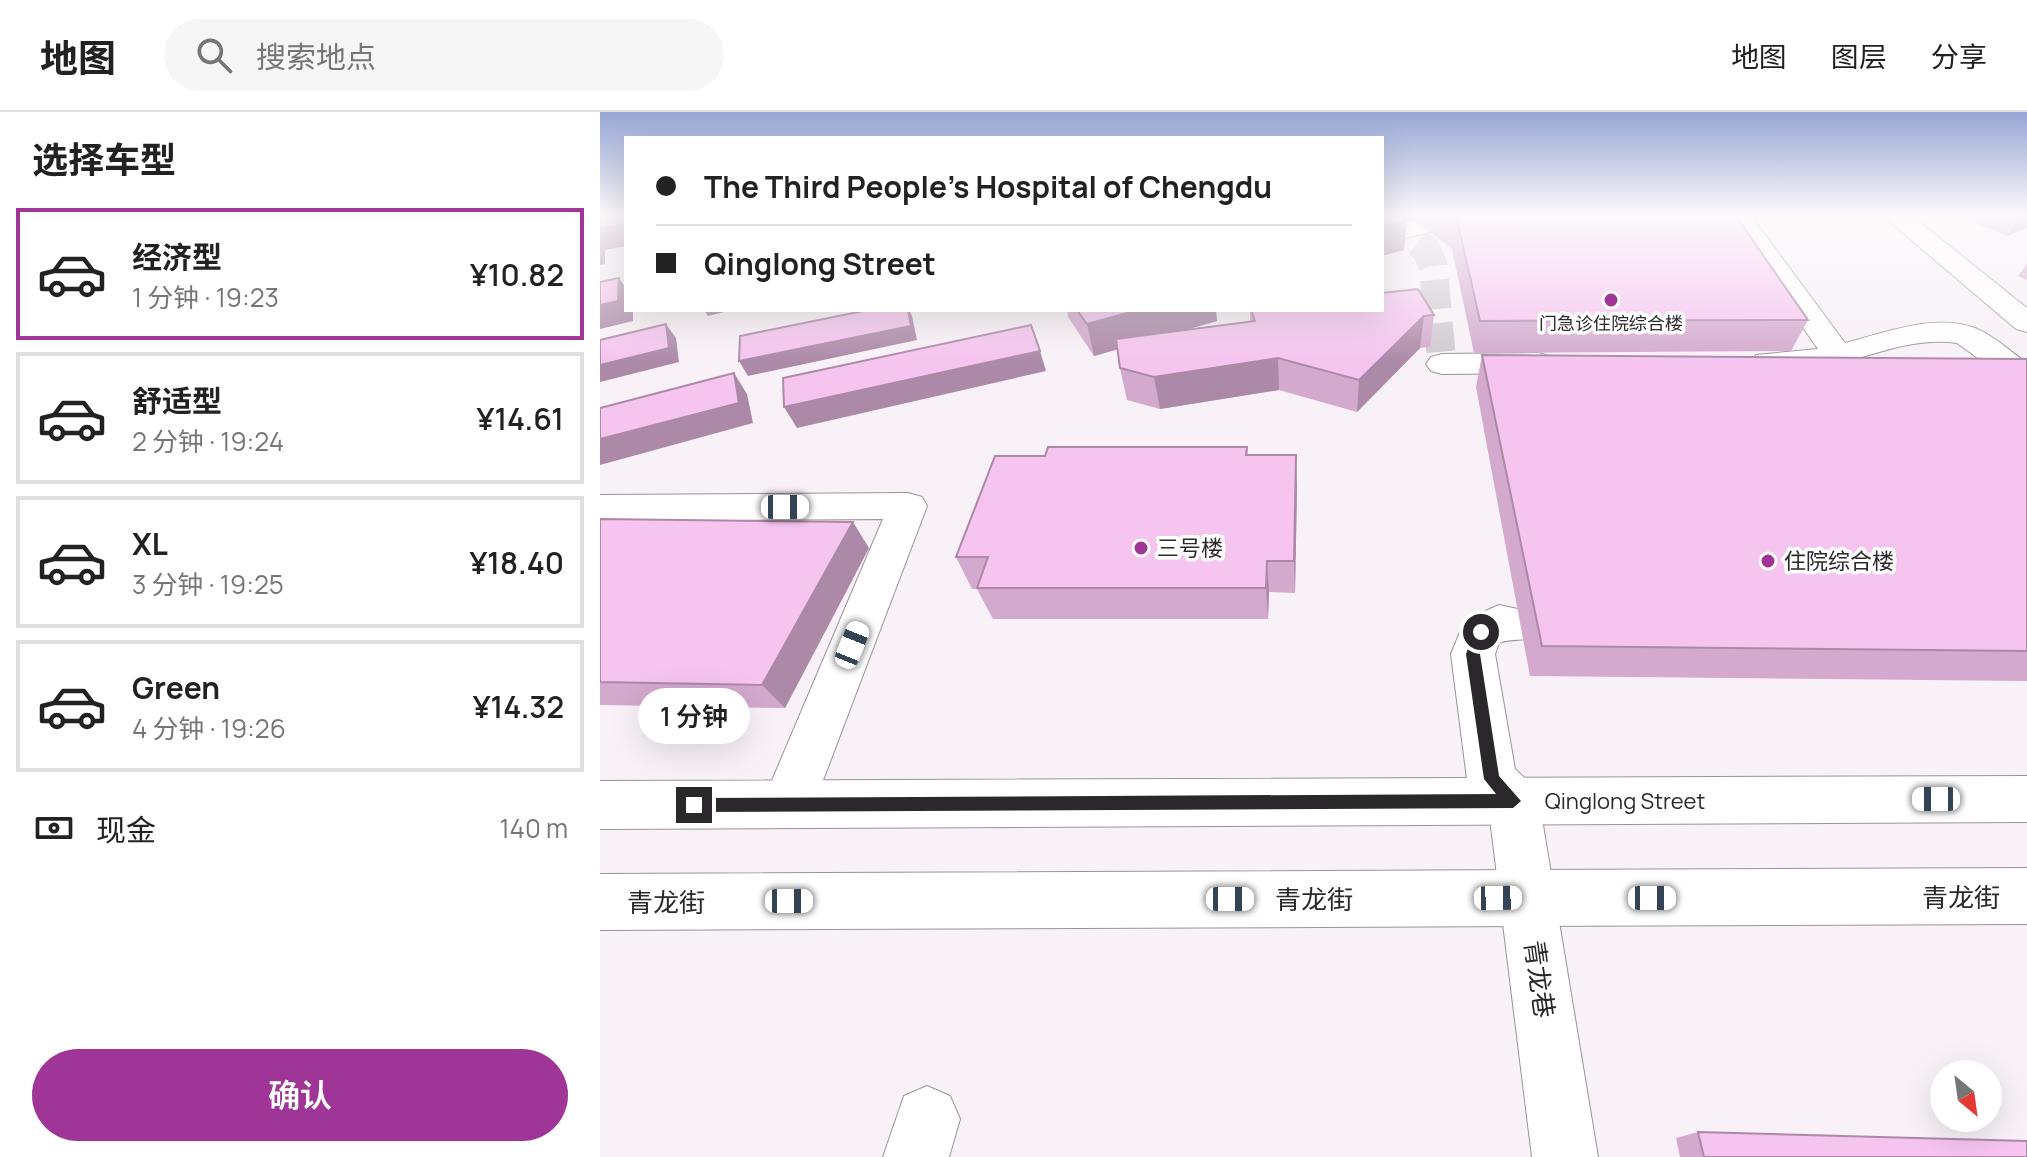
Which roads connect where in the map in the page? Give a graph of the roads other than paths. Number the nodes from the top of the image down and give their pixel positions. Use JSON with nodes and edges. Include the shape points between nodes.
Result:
{"nodes":[{"id":1,"x":1773,"y":265,"type":"edge"},
{"id":2,"x":1955,"y":265,"type":"edge"},
{"id":3,"x":2027,"y":323,"type":"edge"},
{"id":4,"x":1837,"y":353,"type":"junction"},
{"id":5,"x":1735,"y":362,"type":"edge"},
{"id":6,"x":1566,"y":363,"type":"edge"},
{"id":7,"x":1442,"y":364,"type":"dead end"},
{"id":8,"x":2027,"y":377,"type":"edge"},
{"id":9,"x":600,"y":508,"type":"edge"},
{"id":10,"x":1521,"y":625,"type":"dead end"},
{"id":11,"x":2027,"y":799,"type":"edge"},
{"id":12,"x":1513,"y":801,"type":"junction"},
{"id":13,"x":788,"y":804,"type":"junction"},
{"id":14,"x":600,"y":805,"type":"edge"},
{"id":15,"x":2027,"y":896,"type":"edge"},
{"id":16,"x":1528,"y":898,"type":"junction"},
{"id":17,"x":600,"y":902,"type":"edge"},
{"id":18,"x":1565,"y":1157,"type":"edge"}],
"edges":[{"from":1,"to":4,"type":"main road"},
{"from":2,"to":3,"type":"main road"},
{"from":4,"to":5,"type":"main road","via":[[1797,362]]},
{"from":4,"to":8,"type":"main road","via":[[1946,332],[1966,335]]},
{"from":6,"to":7,"type":"main road"},
{"from":9,"to":13,"type":"main road","via":[[908,506]]},
{"from":10,"to":12,"type":"main road","via":[[1499,622],[1481,632],[1473,654],[1492,779]]},
{"from":11,"to":12,"type":"main road","name":"Qinglong Street"},
{"from":12,"to":13,"type":"main road","name":"Qinglong Street"},
{"from":12,"to":16,"type":"main road","name":"青龙巷"},
{"from":13,"to":14,"type":"main road","name":"Qinglong Street"},
{"from":15,"to":16,"type":"main road","name":"青龙街"},
{"from":16,"to":17,"type":"main road","name":"青龙街"},
{"from":16,"to":18,"type":"main road","name":"青龙巷"}]}
